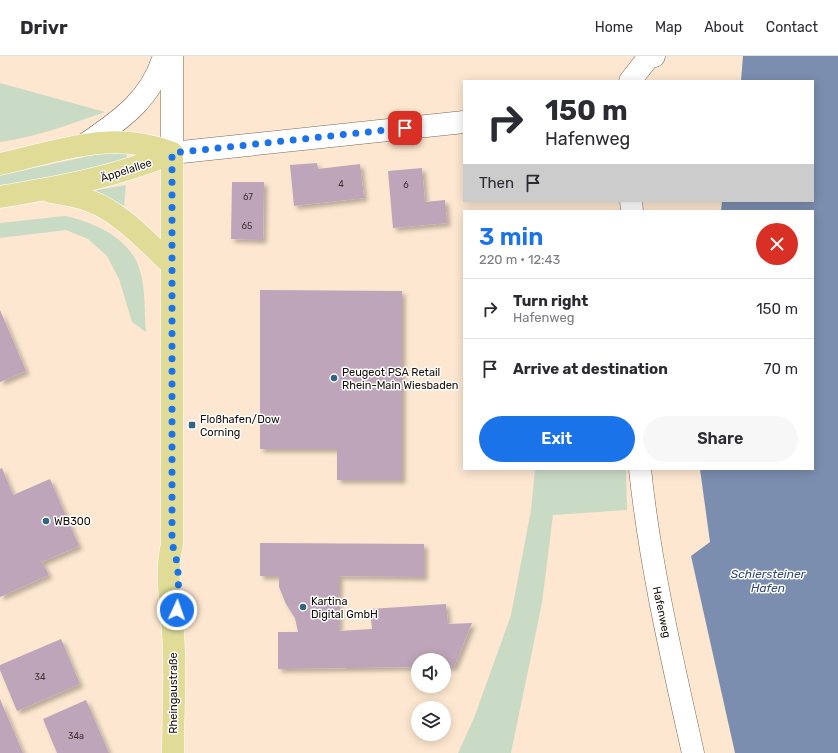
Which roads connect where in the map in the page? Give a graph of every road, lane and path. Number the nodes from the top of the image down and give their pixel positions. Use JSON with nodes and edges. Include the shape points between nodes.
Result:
{"nodes":[{"id":1,"x":164,"y":56,"type":"edge"},
{"id":2,"x":172,"y":56,"type":"edge"},
{"id":3,"x":650,"y":57,"type":"edge"},
{"id":4,"x":631,"y":80,"type":"edge"},
{"id":5,"x":463,"y":122,"type":"edge"},
{"id":6,"x":87,"y":143,"type":"junction"},
{"id":7,"x":172,"y":153,"type":"junction"},
{"id":8,"x":0,"y":164,"type":"edge"},
{"id":9,"x":39,"y":190,"type":"junction"},
{"id":10,"x":0,"y":197,"type":"edge"},
{"id":11,"x":172,"y":265,"type":"junction"},
{"id":12,"x":640,"y":470,"type":"edge"},
{"id":13,"x":173,"y":753,"type":"edge"},
{"id":14,"x":693,"y":753,"type":"edge"}],
"edges":[{"from":1,"to":6,"type":"street","via":[[151,88],[137,104]]},
{"from":2,"to":7,"type":"street","name":"Rheingaustraße"},
{"from":3,"to":4,"type":"street"},
{"from":5,"to":7,"type":"street"},
{"from":6,"to":7,"type":"main road","name":"Äppelallee","via":[[142,143]]},
{"from":6,"to":8,"type":"main road","name":"Äppelallee"},
{"from":7,"to":9,"type":"main road","name":"Äppelallee","via":[[122,172]]},
{"from":7,"to":11,"type":"main road","name":"Rheingaustraße"},
{"from":9,"to":10,"type":"main road","name":"Äppelallee"},
{"from":9,"to":11,"type":"main road","via":[[75,196],[104,207]]},
{"from":11,"to":13,"type":"main road","name":"Rheingaustraße","via":[[172,544],[179,572],[173,633]]},
{"from":12,"to":14,"type":"street","name":"Hafenweg","via":[[660,608]]}]}
